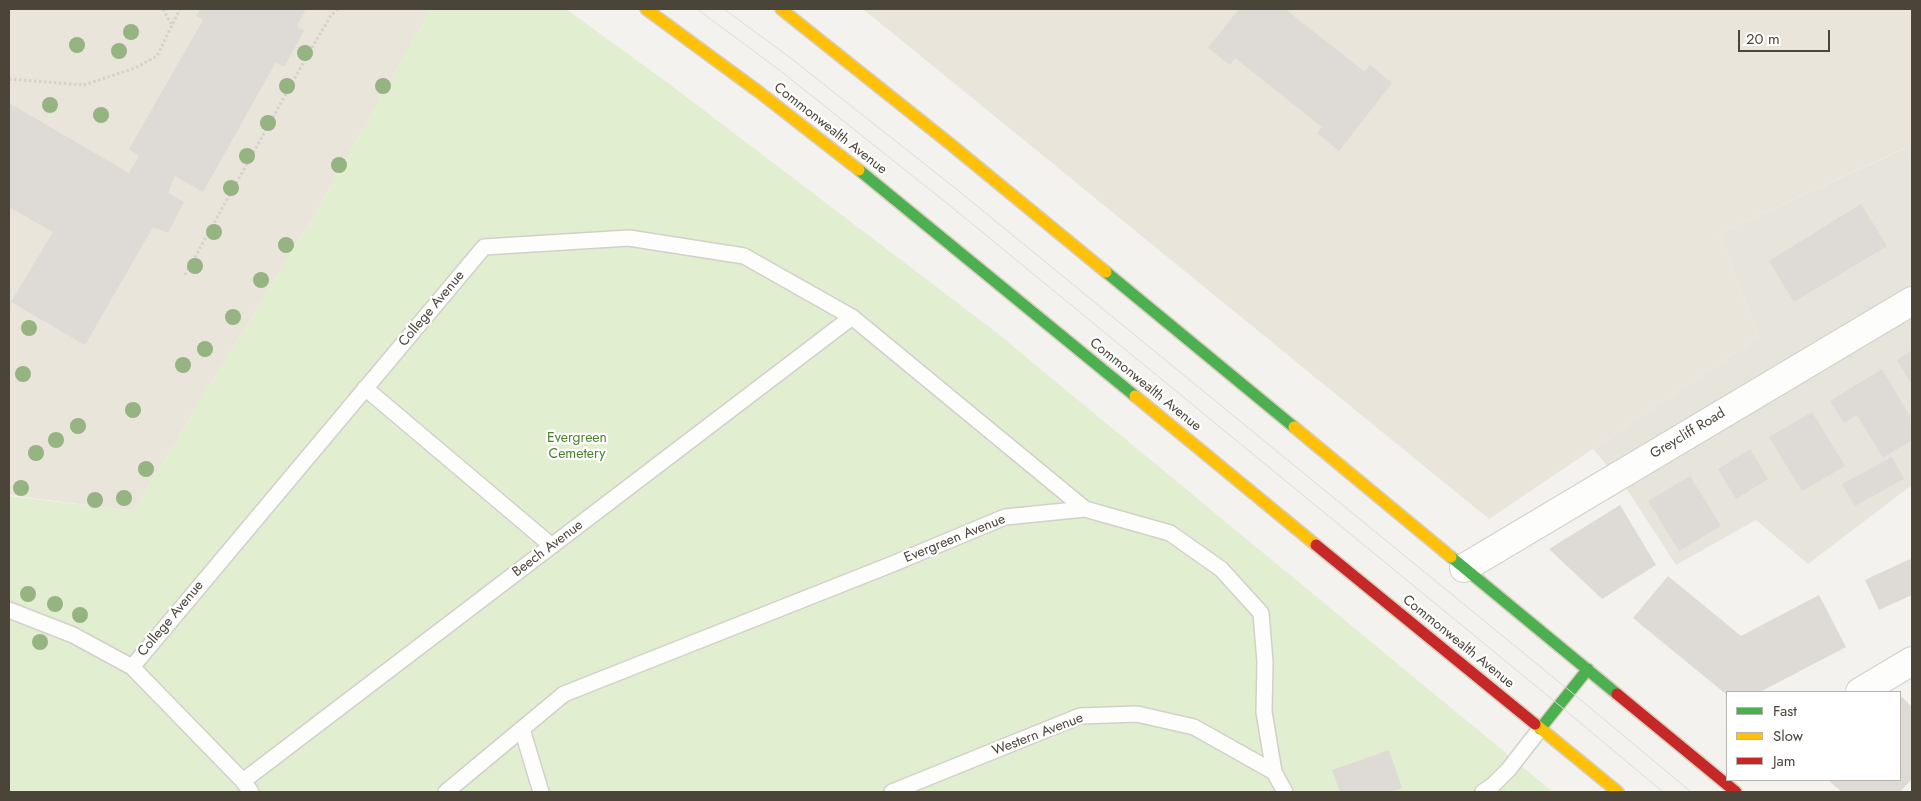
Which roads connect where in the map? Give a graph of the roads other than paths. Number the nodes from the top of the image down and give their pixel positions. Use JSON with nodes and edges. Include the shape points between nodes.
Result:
{"nodes":[{"id":1,"x":646,"y":9,"type":"edge"},
{"id":2,"x":781,"y":9,"type":"edge"},
{"id":3,"x":1912,"y":301,"type":"edge"},
{"id":4,"x":852,"y":317,"type":"junction"},
{"id":5,"x":365,"y":388,"type":"junction"},
{"id":6,"x":1085,"y":509,"type":"junction"},
{"id":7,"x":552,"y":546,"type":"junction"},
{"id":8,"x":1464,"y":568,"type":"junction"},
{"id":9,"x":9,"y":610,"type":"edge"},
{"id":10,"x":1912,"y":662,"type":"edge"},
{"id":11,"x":132,"y":667,"type":"junction"},
{"id":12,"x":1588,"y":669,"type":"junction"},
{"id":13,"x":1862,"y":691,"type":"edge"},
{"id":14,"x":522,"y":729,"type":"junction"},
{"id":15,"x":1540,"y":729,"type":"junction"},
{"id":16,"x":1274,"y":772,"type":"junction"},
{"id":17,"x":1726,"y":779,"type":"edge"},
{"id":18,"x":247,"y":786,"type":"edge"},
{"id":19,"x":446,"y":792,"type":"edge"},
{"id":20,"x":541,"y":792,"type":"edge"},
{"id":21,"x":892,"y":792,"type":"edge"},
{"id":22,"x":1286,"y":792,"type":"edge"},
{"id":23,"x":1483,"y":792,"type":"edge"},
{"id":24,"x":1618,"y":792,"type":"edge"}],
"edges":[{"from":1,"to":15,"type":"main road","name":"Commonwealth Avenue","via":[[849,162]]},
{"from":2,"to":8,"type":"main road"},
{"from":3,"to":8,"type":"street","name":"Greycliff Road"},
{"from":4,"to":5,"type":"lane","name":"College Avenue","via":[[744,256],[629,238],[484,247]]},
{"from":4,"to":6,"type":"lane","name":"College Avenue"},
{"from":4,"to":7,"type":"lane","name":"Beech Avenue"},
{"from":5,"to":7,"type":"lane"},
{"from":5,"to":11,"type":"lane","name":"College Avenue"},
{"from":6,"to":14,"type":"lane","name":"Evergreen Avenue","via":[[1005,517],[564,694]]},
{"from":6,"to":16,"type":"lane","name":"Evergreen Avenue","via":[[1170,533],[1221,569],[1261,613],[1264,712]]},
{"from":7,"to":18,"type":"lane","name":"Beech Avenue"},
{"from":8,"to":12,"type":"main road"},
{"from":9,"to":11,"type":"lane","via":[[73,635]]},
{"from":10,"to":13,"type":"street"},
{"from":11,"to":18,"type":"lane"},
{"from":12,"to":15,"type":"main road"},
{"from":12,"to":17,"type":"main road"},
{"from":14,"to":19,"type":"lane","name":"Evergreen Avenue"},
{"from":14,"to":20,"type":"lane"},
{"from":15,"to":23,"type":"lane","via":[[1509,768]]},
{"from":15,"to":24,"type":"main road","name":"Commonwealth Avenue"},
{"from":16,"to":21,"type":"lane","name":"Western Avenue","via":[[1194,728],[1137,714],[1080,716]]},
{"from":16,"to":22,"type":"lane"}]}
